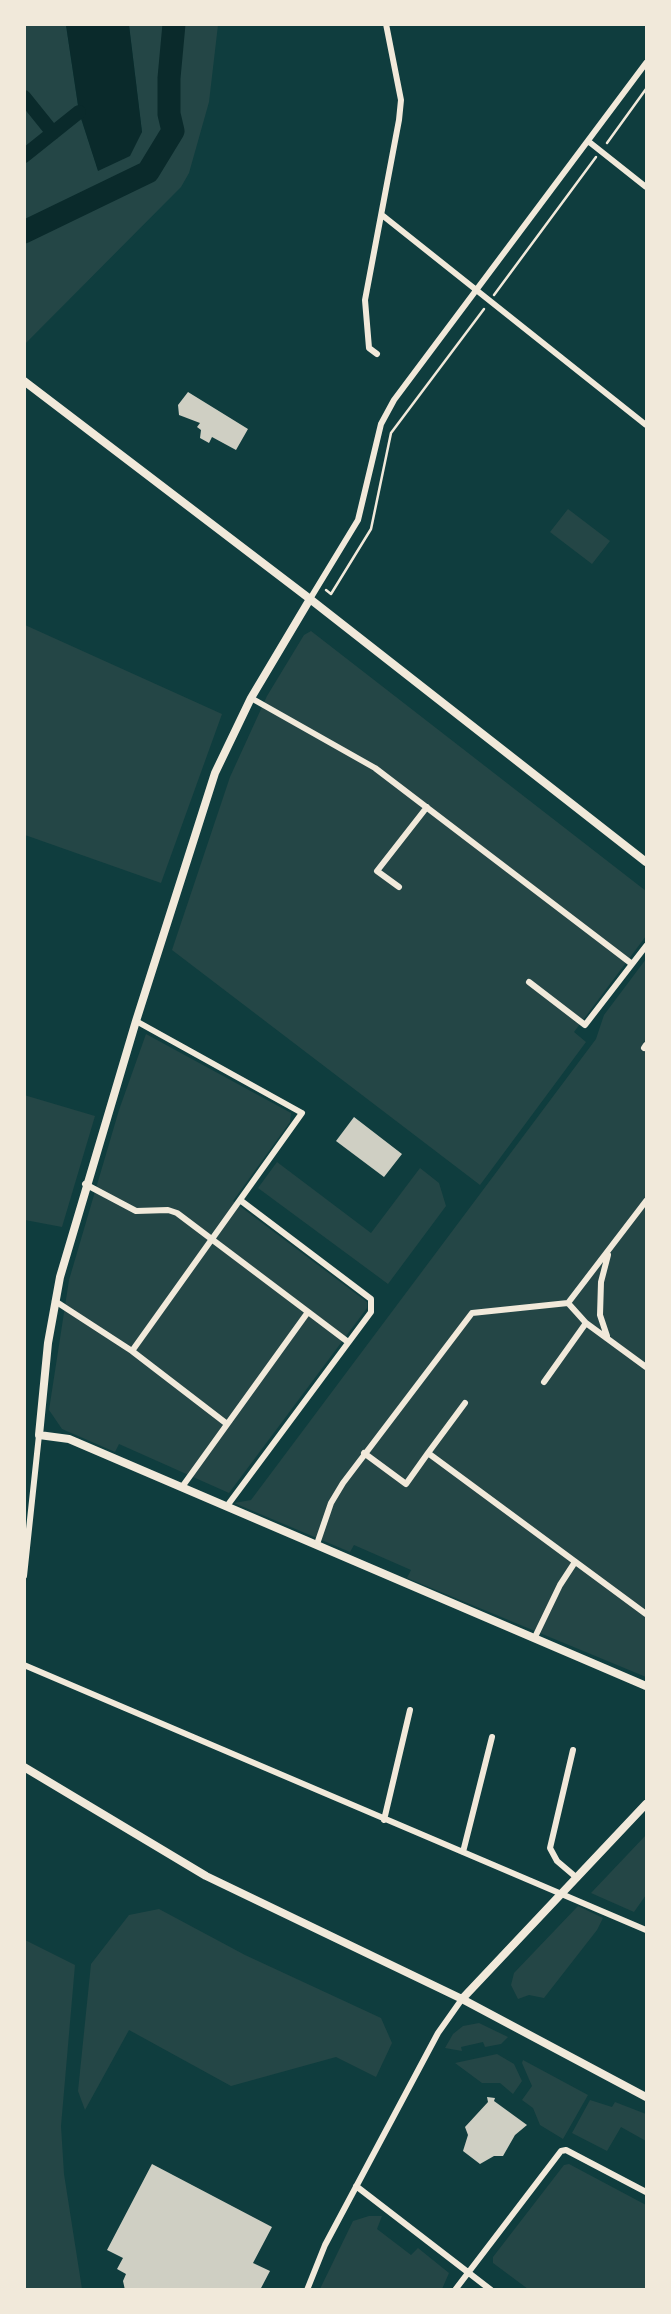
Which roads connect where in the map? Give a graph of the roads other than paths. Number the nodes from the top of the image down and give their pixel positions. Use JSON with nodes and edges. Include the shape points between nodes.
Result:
{"nodes":[{"id":1,"x":386,"y":24,"type":"edge"},
{"id":2,"x":646,"y":63,"type":"edge"},
{"id":3,"x":588,"y":141,"type":"junction"},
{"id":4,"x":646,"y":187,"type":"edge"},
{"id":5,"x":382,"y":215,"type":"junction"},
{"id":6,"x":477,"y":289,"type":"junction"},
{"id":7,"x":377,"y":354,"type":"dead end"},
{"id":8,"x":24,"y":381,"type":"edge"},
{"id":9,"x":646,"y":425,"type":"edge"},
{"id":10,"x":310,"y":599,"type":"junction"},
{"id":11,"x":251,"y":698,"type":"junction"},
{"id":12,"x":427,"y":807,"type":"junction"},
{"id":13,"x":646,"y":862,"type":"edge"},
{"id":14,"x":399,"y":887,"type":"dead end"},
{"id":15,"x":646,"y":946,"type":"edge"},
{"id":16,"x":632,"y":964,"type":"junction"},
{"id":17,"x":529,"y":982,"type":"dead end"},
{"id":18,"x":136,"y":1021,"type":"junction"},
{"id":19,"x":85,"y":1184,"type":"junction"},
{"id":20,"x":240,"y":1200,"type":"junction"},
{"id":21,"x":646,"y":1201,"type":"edge"},
{"id":22,"x":639,"y":1211,"type":"junction"},
{"id":23,"x":646,"y":1216,"type":"edge"},
{"id":24,"x":212,"y":1238,"type":"junction"},
{"id":25,"x":618,"y":1239,"type":"junction"},
{"id":26,"x":55,"y":1301,"type":"junction"},
{"id":27,"x":568,"y":1303,"type":"junction"},
{"id":28,"x":308,"y":1312,"type":"junction"},
{"id":29,"x":586,"y":1322,"type":"junction"},
{"id":30,"x":348,"y":1342,"type":"junction"},
{"id":31,"x":613,"y":1342,"type":"junction"},
{"id":32,"x":132,"y":1350,"type":"junction"},
{"id":33,"x":646,"y":1367,"type":"edge"},
{"id":34,"x":544,"y":1382,"type":"dead end"},
{"id":35,"x":465,"y":1404,"type":"dead end"},
{"id":36,"x":227,"y":1424,"type":"junction"},
{"id":37,"x":39,"y":1435,"type":"junction"},
{"id":38,"x":365,"y":1453,"type":"junction"},
{"id":39,"x":428,"y":1453,"type":"junction"},
{"id":40,"x":182,"y":1487,"type":"junction"},
{"id":41,"x":227,"y":1506,"type":"junction"},
{"id":42,"x":317,"y":1544,"type":"junction"},
{"id":43,"x":575,"y":1562,"type":"junction"},
{"id":44,"x":24,"y":1576,"type":"edge"},
{"id":45,"x":645,"y":1611,"type":"edge"},
{"id":46,"x":535,"y":1637,"type":"junction"},
{"id":47,"x":24,"y":1665,"type":"edge"},
{"id":48,"x":646,"y":1686,"type":"edge"},
{"id":49,"x":410,"y":1710,"type":"dead end"},
{"id":50,"x":492,"y":1737,"type":"dead end"},
{"id":51,"x":573,"y":1750,"type":"dead end"},
{"id":52,"x":24,"y":1767,"type":"edge"},
{"id":53,"x":646,"y":1804,"type":"edge"},
{"id":54,"x":384,"y":1820,"type":"junction"},
{"id":55,"x":463,"y":1852,"type":"junction"},
{"id":56,"x":576,"y":1878,"type":"junction"},
{"id":57,"x":564,"y":1892,"type":"junction"},
{"id":58,"x":646,"y":1930,"type":"edge"},
{"id":59,"x":462,"y":1999,"type":"junction"},
{"id":60,"x":646,"y":2097,"type":"edge"},
{"id":61,"x":356,"y":2186,"type":"junction"},
{"id":62,"x":646,"y":2192,"type":"edge"},
{"id":63,"x":468,"y":2272,"type":"junction"},
{"id":64,"x":307,"y":2290,"type":"edge"},
{"id":65,"x":455,"y":2290,"type":"edge"},
{"id":66,"x":491,"y":2290,"type":"edge"}],
"edges":[{"from":1,"to":5,"type":"street","via":[[401,100]]},
{"from":2,"to":3,"type":"street"},
{"from":3,"to":4,"type":"street"},
{"from":3,"to":6,"type":"street"},
{"from":5,"to":6,"type":"street"},
{"from":5,"to":7,"type":"street","via":[[365,300],[369,348]]},
{"from":6,"to":9,"type":"street"},
{"from":6,"to":10,"type":"street","via":[[385,416],[358,520]]},
{"from":8,"to":10,"type":"street"},
{"from":10,"to":11,"type":"street"},
{"from":10,"to":13,"type":"street"},
{"from":11,"to":12,"type":"street","via":[[375,768]]},
{"from":11,"to":18,"type":"street","via":[[215,773]]},
{"from":12,"to":14,"type":"street","via":[[377,871]]},
{"from":12,"to":16,"type":"street"},
{"from":15,"to":16,"type":"street"},
{"from":16,"to":17,"type":"street","via":[[585,1025]]},
{"from":18,"to":19,"type":"street"},
{"from":18,"to":20,"type":"street","via":[[302,1113]]},
{"from":19,"to":24,"type":"street","via":[[136,1211],[177,1213]]},
{"from":19,"to":26,"type":"street"},
{"from":20,"to":24,"type":"street"},
{"from":20,"to":30,"type":"street","via":[[371,1300],[371,1312]]},
{"from":21,"to":22,"type":"street"},
{"from":22,"to":23,"type":"street"},
{"from":22,"to":25,"type":"street"},
{"from":24,"to":28,"type":"street"},
{"from":24,"to":32,"type":"street"},
{"from":25,"to":27,"type":"street"},
{"from":25,"to":31,"type":"street","via":[[606,1259],[601,1282],[600,1315],[604,1333]]},
{"from":26,"to":32,"type":"street"},
{"from":26,"to":37,"type":"street"},
{"from":27,"to":29,"type":"street"},
{"from":27,"to":38,"type":"street","via":[[472,1313]]},
{"from":28,"to":30,"type":"street"},
{"from":28,"to":36,"type":"street"},
{"from":29,"to":31,"type":"street"},
{"from":29,"to":34,"type":"street"},
{"from":30,"to":41,"type":"street"},
{"from":31,"to":33,"type":"street"},
{"from":32,"to":36,"type":"street"},
{"from":35,"to":39,"type":"street"},
{"from":36,"to":40,"type":"street"},
{"from":37,"to":40,"type":"street","via":[[69,1439]]},
{"from":37,"to":44,"type":"street"},
{"from":38,"to":39,"type":"street","via":[[406,1483]]},
{"from":38,"to":42,"type":"street","via":[[331,1503]]},
{"from":39,"to":43,"type":"street"},
{"from":40,"to":41,"type":"street"},
{"from":41,"to":42,"type":"street"},
{"from":42,"to":46,"type":"street"},
{"from":43,"to":45,"type":"street"},
{"from":43,"to":46,"type":"street"},
{"from":46,"to":48,"type":"street"},
{"from":47,"to":54,"type":"street"},
{"from":49,"to":54,"type":"street"},
{"from":50,"to":55,"type":"street"},
{"from":51,"to":56,"type":"street","via":[[550,1848]]},
{"from":52,"to":59,"type":"street","via":[[206,1875]]},
{"from":53,"to":56,"type":"street"},
{"from":54,"to":55,"type":"street"},
{"from":55,"to":57,"type":"street"},
{"from":56,"to":57,"type":"street"},
{"from":57,"to":58,"type":"street"},
{"from":57,"to":59,"type":"street"},
{"from":59,"to":60,"type":"street"},
{"from":59,"to":61,"type":"street","via":[[438,2034]]},
{"from":61,"to":63,"type":"street"},
{"from":61,"to":64,"type":"street","via":[[324,2245]]},
{"from":62,"to":63,"type":"street","via":[[561,2151]]},
{"from":63,"to":65,"type":"street"},
{"from":63,"to":66,"type":"street"}]}
